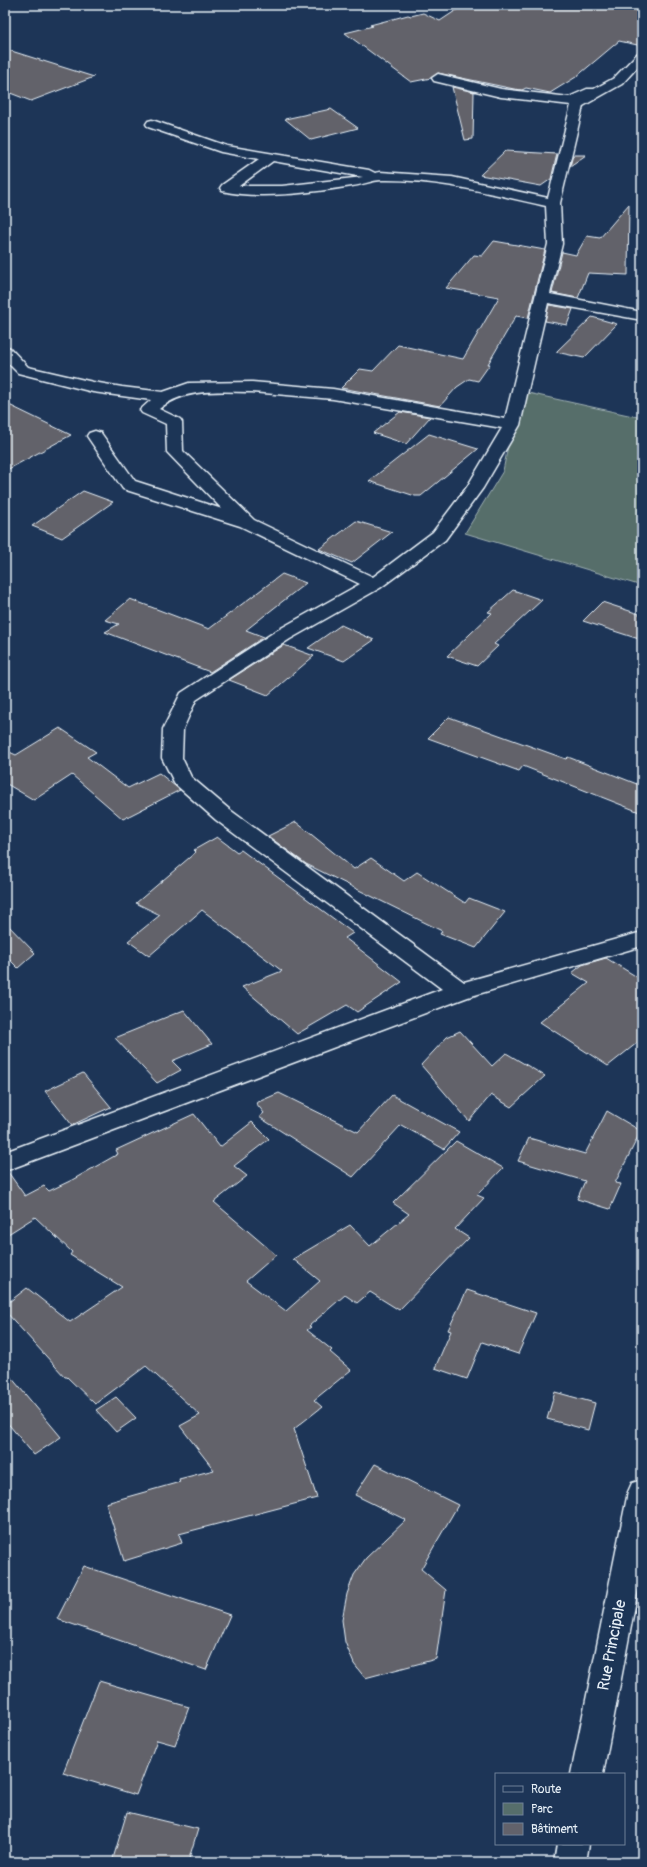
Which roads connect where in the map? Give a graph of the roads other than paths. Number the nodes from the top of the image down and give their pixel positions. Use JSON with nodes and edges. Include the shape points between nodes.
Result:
{"nodes":[{"id":1,"x":642,"y":55,"type":"edge"},
{"id":2,"x":438,"y":78,"type":"dead end"},
{"id":3,"x":618,"y":81,"type":"junction"},
{"id":4,"x":152,"y":124,"type":"dead end"},
{"id":5,"x":270,"y":157,"type":"junction"},
{"id":6,"x":380,"y":176,"type":"junction"},
{"id":7,"x":553,"y":203,"type":"junction"},
{"id":8,"x":542,"y":297,"type":"junction"},
{"id":9,"x":642,"y":316,"type":"edge"},
{"id":10,"x":5,"y":351,"type":"edge"},
{"id":11,"x":164,"y":397,"type":"junction"},
{"id":12,"x":512,"y":425,"type":"junction"},
{"id":13,"x":95,"y":436,"type":"dead end"},
{"id":14,"x":248,"y":524,"type":"junction"},
{"id":15,"x":374,"y":584,"type":"junction"},
{"id":16,"x":642,"y":939,"type":"edge"},
{"id":17,"x":460,"y":991,"type":"junction"},
{"id":18,"x":5,"y":1162,"type":"edge"},
{"id":19,"x":642,"y":1492,"type":"edge"},
{"id":20,"x":587,"y":1773,"type":"edge"},
{"id":21,"x":573,"y":1845,"type":"edge"},
{"id":22,"x":570,"y":1862,"type":"edge"}],
"edges":[{"from":1,"to":3,"type":"street"},
{"from":2,"to":3,"type":"street","via":[[501,93],[571,101]]},
{"from":3,"to":7,"type":"street","via":[[577,104]]},
{"from":4,"to":5,"type":"street","via":[[225,149]]},
{"from":5,"to":6,"type":"street"},
{"from":5,"to":6,"type":"street","via":[[227,188],[289,189],[342,184]]},
{"from":6,"to":7,"type":"street","via":[[452,181]]},
{"from":7,"to":8,"type":"street","via":[[555,244]]},
{"from":8,"to":9,"type":"street"},
{"from":8,"to":12,"type":"street"},
{"from":10,"to":11,"type":"street","via":[[23,370],[93,387]]},
{"from":11,"to":12,"type":"street","via":[[189,388],[259,387],[333,394]]},
{"from":11,"to":14,"type":"street","via":[[148,410],[174,422],[175,452]]},
{"from":12,"to":15,"type":"street","via":[[475,488],[439,536]]},
{"from":13,"to":14,"type":"street","via":[[129,485]]},
{"from":14,"to":15,"type":"street"},
{"from":15,"to":17,"type":"street","via":[[283,634],[188,697],[173,729],[172,758],[182,780],[223,815]]},
{"from":16,"to":17,"type":"street"},
{"from":17,"to":18,"type":"street"},
{"from":19,"to":20,"type":"street","name":"Rue Principale"},
{"from":21,"to":22,"type":"street"}]}
